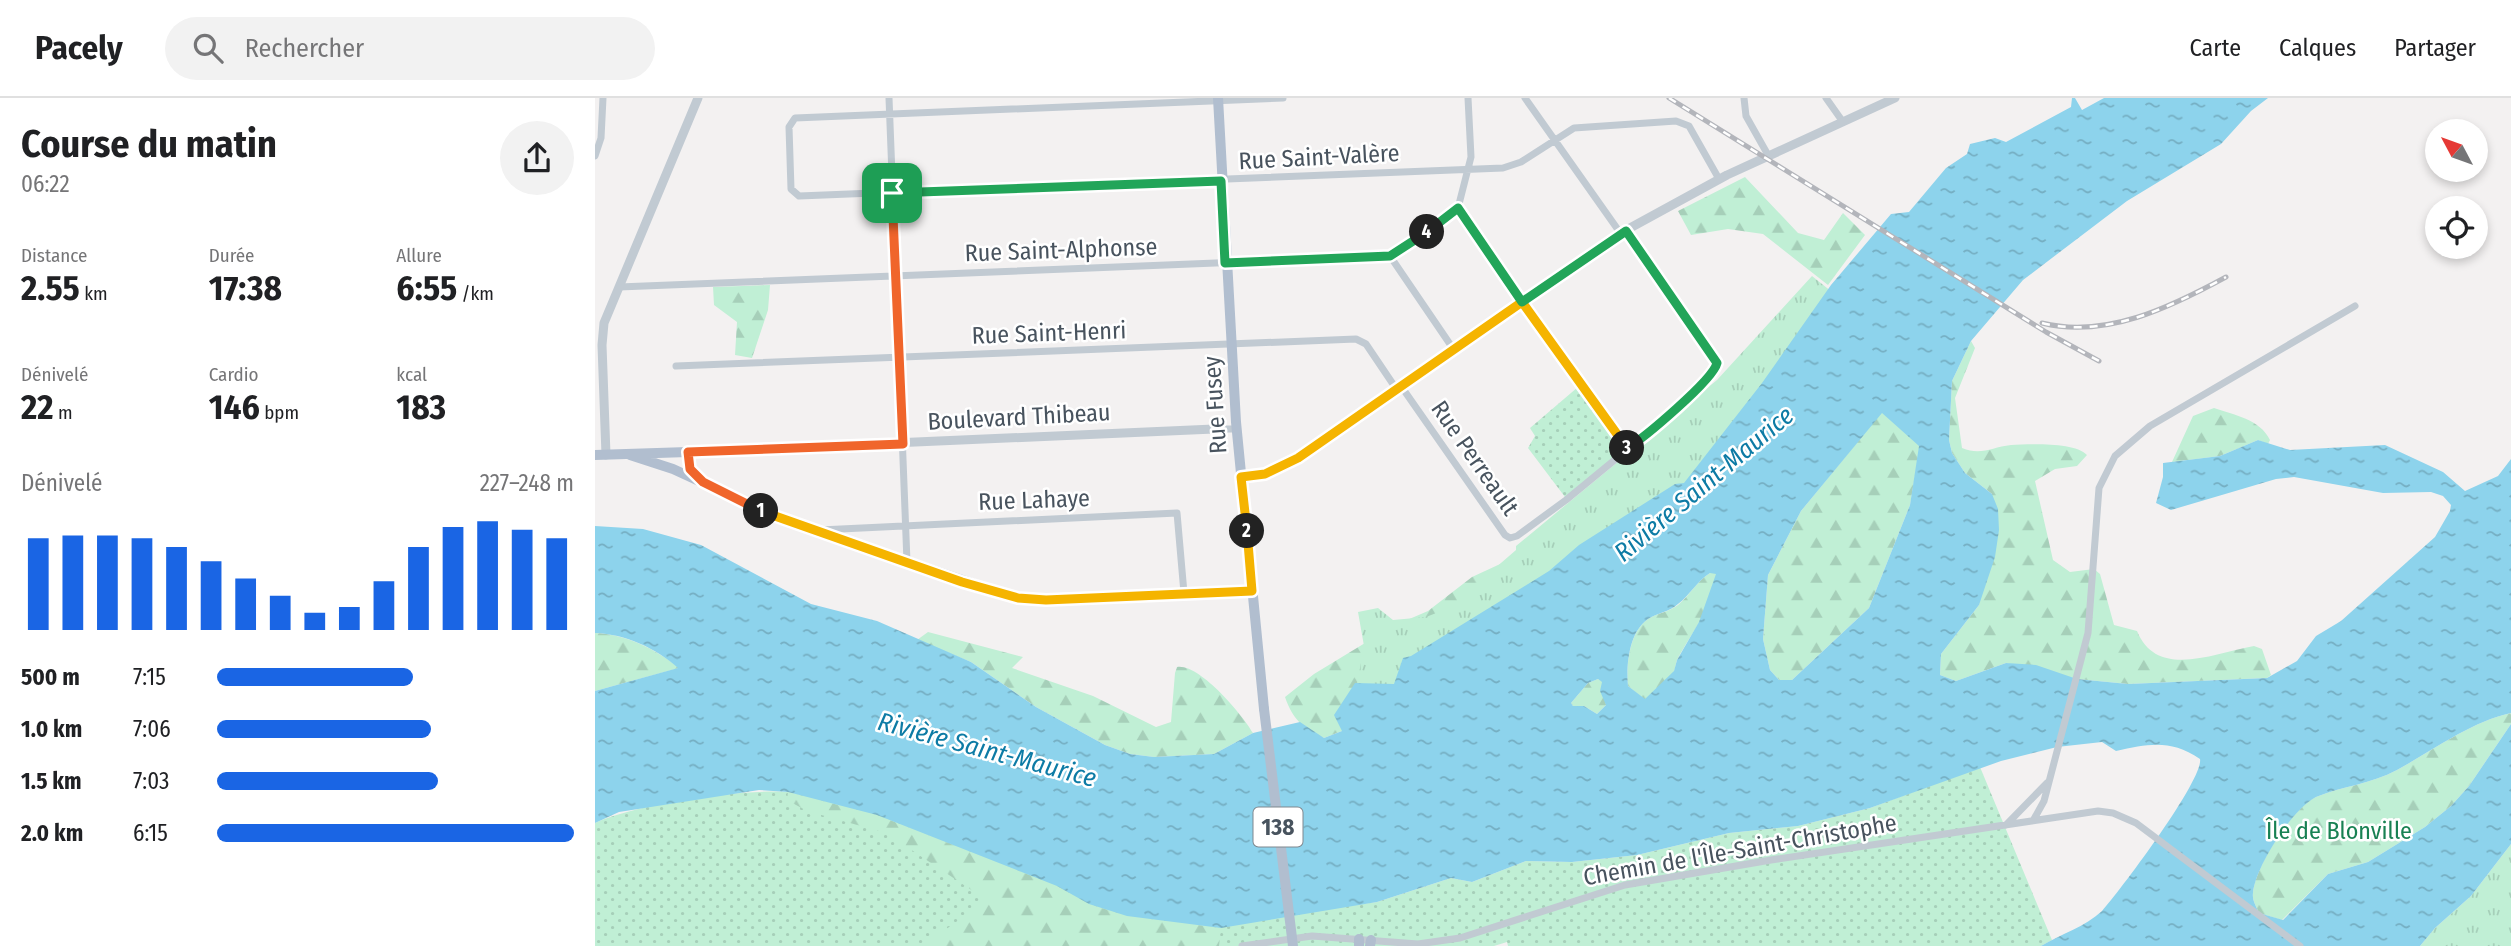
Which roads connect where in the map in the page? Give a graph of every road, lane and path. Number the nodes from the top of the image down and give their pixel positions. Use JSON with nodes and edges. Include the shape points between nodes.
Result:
{"nodes":[{"id":1,"x":603,"y":98,"type":"edge"},
{"id":2,"x":698,"y":98,"type":"edge"},
{"id":3,"x":889,"y":98,"type":"edge"},
{"id":4,"x":1283,"y":98,"type":"edge"},
{"id":5,"x":1468,"y":98,"type":"edge"},
{"id":6,"x":1525,"y":98,"type":"edge"},
{"id":7,"x":1744,"y":98,"type":"edge"},
{"id":8,"x":1826,"y":98,"type":"edge"},
{"id":9,"x":1895,"y":98,"type":"edge"},
{"id":10,"x":1218,"y":99,"type":"edge"},
{"id":11,"x":890,"y":113,"type":"junction"},
{"id":12,"x":1843,"y":122,"type":"junction"},
{"id":13,"x":599,"y":128,"type":"edge"},
{"id":14,"x":1555,"y":139,"type":"junction"},
{"id":15,"x":1768,"y":155,"type":"junction"},
{"id":16,"x":595,"y":156,"type":"edge"},
{"id":17,"x":1468,"y":170,"type":"junction"},
{"id":18,"x":1719,"y":179,"type":"junction"},
{"id":19,"x":1221,"y":181,"type":"junction"},
{"id":20,"x":892,"y":193,"type":"junction"},
{"id":21,"x":1458,"y":208,"type":"junction"},
{"id":22,"x":1623,"y":232,"type":"junction"},
{"id":23,"x":1390,"y":256,"type":"junction"},
{"id":24,"x":1225,"y":263,"type":"junction"},
{"id":25,"x":896,"y":276,"type":"junction"},
{"id":26,"x":619,"y":286,"type":"junction"},
{"id":27,"x":1522,"y":302,"type":"junction"},
{"id":28,"x":2355,"y":306,"type":"dead end"},
{"id":29,"x":1231,"y":346,"type":"junction"},
{"id":30,"x":1454,"y":350,"type":"junction"},
{"id":31,"x":899,"y":358,"type":"junction"},
{"id":32,"x":676,"y":366,"type":"dead end"},
{"id":33,"x":1399,"y":388,"type":"junction"},
{"id":34,"x":1214,"y":429,"type":"joint"},
{"id":35,"x":1236,"y":429,"type":"junction"},
{"id":36,"x":903,"y":444,"type":"junction"},
{"id":37,"x":1627,"y":449,"type":"junction"},
{"id":38,"x":688,"y":452,"type":"junction"},
{"id":39,"x":600,"y":455,"type":"edge"},
{"id":40,"x":630,"y":455,"type":"junction"},
{"id":41,"x":1241,"y":477,"type":"junction"},
{"id":42,"x":703,"y":482,"type":"junction"},
{"id":43,"x":906,"y":525,"type":"junction"},
{"id":44,"x":812,"y":531,"type":"junction"},
{"id":45,"x":907,"y":563,"type":"junction"},
{"id":46,"x":1252,"y":591,"type":"junction"},
{"id":47,"x":1184,"y":593,"type":"junction"},
{"id":48,"x":2048,"y":781,"type":"junction"},
{"id":49,"x":2034,"y":820,"type":"junction"},
{"id":50,"x":2006,"y":825,"type":"junction"},
{"id":51,"x":1292,"y":942,"type":"edge"},
{"id":52,"x":1365,"y":943,"type":"edge"},
{"id":53,"x":1242,"y":946,"type":"edge"},
{"id":54,"x":2300,"y":946,"type":"edge"}],
"edges":[{"from":1,"to":13,"type":"street"},
{"from":2,"to":26,"type":"street"},
{"from":3,"to":11,"type":"street"},
{"from":4,"to":10,"type":"street"},
{"from":5,"to":17,"type":"street"},
{"from":6,"to":14,"type":"street"},
{"from":7,"to":15,"type":"street","via":[[1747,118]]},
{"from":8,"to":12,"type":"street"},
{"from":9,"to":12,"type":"street"},
{"from":10,"to":11,"type":"street"},
{"from":10,"to":19,"type":"main road","name":"Rue Fusey","number":"138"},
{"from":11,"to":20,"type":"street"},
{"from":11,"to":20,"type":"street","name":"Rue Saint-Valère","via":[[791,120],[793,193]]},
{"from":12,"to":15,"type":"street"},
{"from":13,"to":16,"type":"street"},
{"from":14,"to":17,"type":"street","name":"Rue Saint-Valère","via":[[1513,166]]},
{"from":14,"to":18,"type":"street","name":"Rue Saint-Valère","via":[[1580,127],[1682,121]]},
{"from":14,"to":22,"type":"street"},
{"from":15,"to":18,"type":"street"},
{"from":17,"to":19,"type":"street","name":"Rue Saint-Valère"},
{"from":17,"to":21,"type":"street"},
{"from":18,"to":22,"type":"street"},
{"from":19,"to":20,"type":"street","name":"Rue Saint-Valère"},
{"from":19,"to":24,"type":"main road","name":"Rue Fusey","number":"138"},
{"from":20,"to":25,"type":"street"},
{"from":21,"to":23,"type":"street"},
{"from":21,"to":27,"type":"street"},
{"from":22,"to":27,"type":"street"},
{"from":22,"to":37,"type":"street","name":"Rue Perreault","via":[[1717,363],[1679,406]]},
{"from":23,"to":24,"type":"street","name":"Rue Saint-Alphonse"},
{"from":23,"to":30,"type":"street"},
{"from":24,"to":25,"type":"street","name":"Rue Saint-Alphonse"},
{"from":24,"to":29,"type":"main road","name":"Rue Fusey","number":"138"},
{"from":25,"to":26,"type":"street","name":"Rue Saint-Alphonse"},
{"from":25,"to":31,"type":"street"},
{"from":26,"to":39,"type":"street","via":[[602,338]]},
{"from":27,"to":30,"type":"street"},
{"from":27,"to":37,"type":"street"},
{"from":28,"to":48,"type":"street","via":[[2150,426],[2116,456],[2097,499],[2086,643]]},
{"from":29,"to":31,"type":"street","name":"Rue Saint-Henri"},
{"from":29,"to":33,"type":"street","name":"Rue Saint-Henri","via":[[1361,340]]},
{"from":29,"to":35,"type":"main road","name":"Rue Fusey","number":"138"},
{"from":30,"to":33,"type":"street"},
{"from":31,"to":32,"type":"street","name":"Rue Saint-Henri"},
{"from":31,"to":36,"type":"street"},
{"from":33,"to":37,"type":"street","name":"Rue Perreault","via":[[1510,538],[1557,507]]},
{"from":33,"to":41,"type":"street","via":[[1291,462],[1265,474]]},
{"from":34,"to":35,"type":"street","name":"Boulevard Thibeau"},
{"from":34,"to":36,"type":"street","name":"Boulevard Thibeau"},
{"from":35,"to":41,"type":"main road","name":"Rue Fusey","number":"138"},
{"from":36,"to":38,"type":"street","name":"Boulevard Thibeau"},
{"from":36,"to":43,"type":"street"},
{"from":38,"to":40,"type":"main road","name":"Boulevard Thibeau"},
{"from":38,"to":42,"type":"main road","via":[[690,469]]},
{"from":39,"to":40,"type":"main road","name":"Boulevard Thibeau"},
{"from":40,"to":42,"type":"main road"},
{"from":41,"to":46,"type":"main road","name":"Rue Fusey","number":"138"},
{"from":42,"to":44,"type":"main road"},
{"from":43,"to":44,"type":"street","name":"Rue Lahaye"},
{"from":43,"to":45,"type":"street"},
{"from":43,"to":47,"type":"street","name":"Rue Lahaye","via":[[1177,513]]},
{"from":44,"to":45,"type":"main road"},
{"from":45,"to":47,"type":"main road","via":[[1026,599]]},
{"from":46,"to":47,"type":"main road"},
{"from":46,"to":51,"type":"main road","name":"Rue Fusey","number":"138","bridge":true},
{"from":48,"to":49,"type":"street"},
{"from":48,"to":50,"type":"street"},
{"from":49,"to":50,"type":"street","name":"Chemin de l'Île-Saint-Christophe"},
{"from":49,"to":54,"type":"street","name":"Chemin de l'Île-Saint-Christophe","via":[[2105,811],[2128,818]]},
{"from":50,"to":52,"type":"street","name":"Chemin de l'Île-Saint-Christophe","via":[[1625,885],[1450,940]]},
{"from":51,"to":52,"type":"street","name":"Chemin de l'Île-Saint-Christophe","via":[[1322,936]]},
{"from":51,"to":53,"type":"street","name":"Chemin de l'Île-Saint-Christophe"}]}
